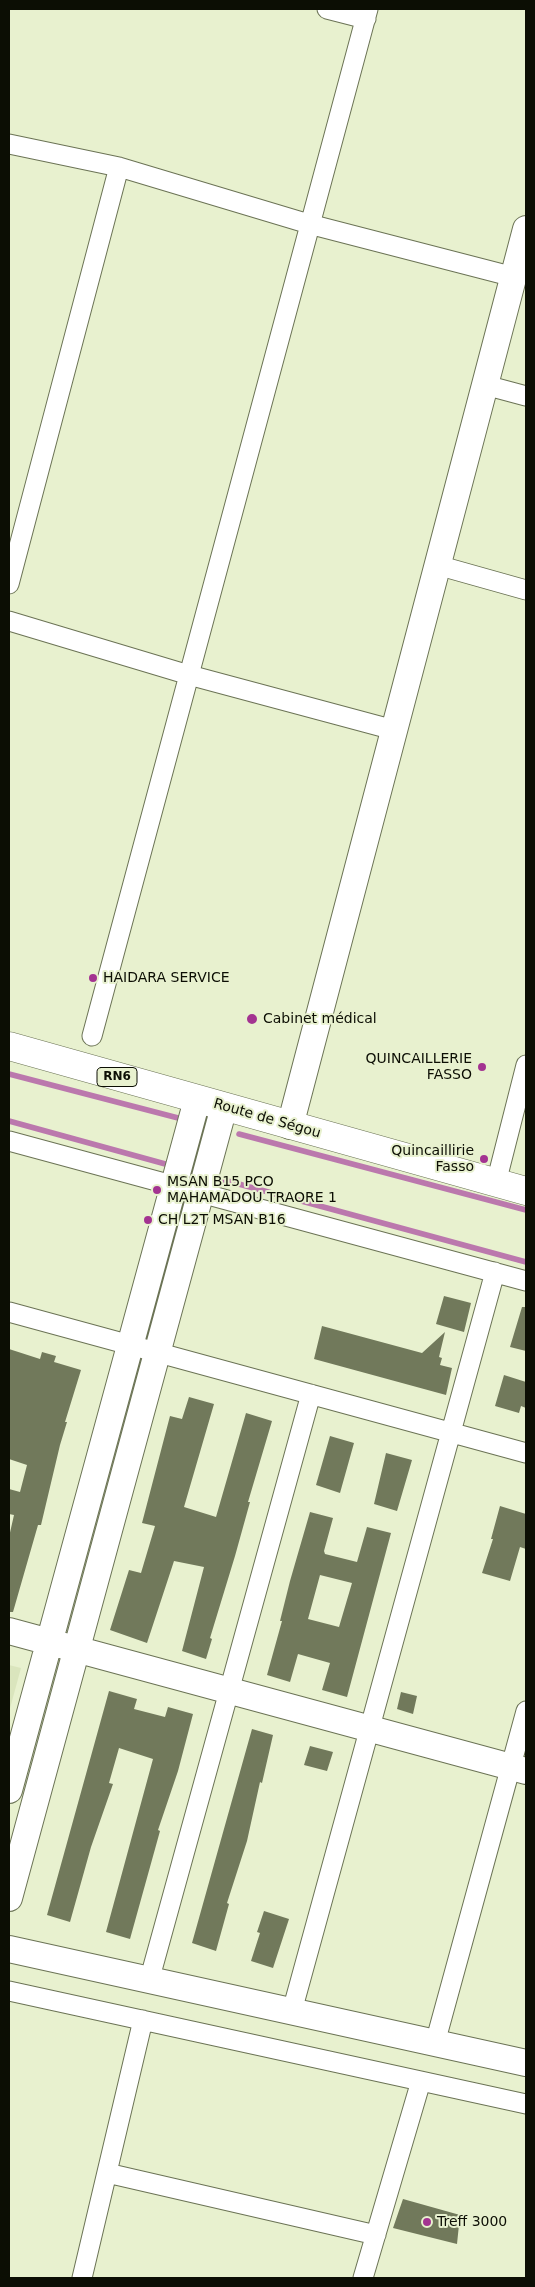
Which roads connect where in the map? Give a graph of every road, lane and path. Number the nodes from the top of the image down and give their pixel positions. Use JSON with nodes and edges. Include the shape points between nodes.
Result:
{"nodes":[{"id":1,"x":327,"y":9,"type":"edge"},
{"id":2,"x":367,"y":14,"type":"edge"},
{"id":3,"x":9,"y":144,"type":"edge"},
{"id":4,"x":119,"y":167,"type":"junction"},
{"id":5,"x":309,"y":224,"type":"junction"},
{"id":6,"x":526,"y":229,"type":"edge"},
{"id":7,"x":514,"y":277,"type":"junction"},
{"id":8,"x":485,"y":385,"type":"junction"},
{"id":9,"x":526,"y":396,"type":"edge"},
{"id":10,"x":437,"y":565,"type":"junction"},
{"id":11,"x":9,"y":584,"type":"edge"},
{"id":12,"x":526,"y":590,"type":"edge"},
{"id":13,"x":9,"y":621,"type":"edge"},
{"id":14,"x":188,"y":675,"type":"junction"},
{"id":15,"x":394,"y":730,"type":"junction"},
{"id":16,"x":92,"y":1036,"type":"dead end"},
{"id":17,"x":9,"y":1046,"type":"edge"},
{"id":18,"x":526,"y":1065,"type":"edge"},
{"id":19,"x":197,"y":1100,"type":"junction"},
{"id":20,"x":224,"y":1107,"type":"junction"},
{"id":21,"x":290,"y":1126,"type":"junction"},
{"id":22,"x":9,"y":1141,"type":"edge"},
{"id":23,"x":496,"y":1183,"type":"junction"},
{"id":24,"x":174,"y":1185,"type":"junction"},
{"id":25,"x":526,"y":1191,"type":"edge"},
{"id":26,"x":201,"y":1192,"type":"junction"},
{"id":27,"x":495,"y":1272,"type":"junction"},
{"id":28,"x":526,"y":1281,"type":"edge"},
{"id":29,"x":9,"y":1312,"type":"edge"},
{"id":30,"x":130,"y":1345,"type":"junction"},
{"id":31,"x":158,"y":1352,"type":"junction"},
{"id":32,"x":311,"y":1394,"type":"junction"},
{"id":33,"x":451,"y":1432,"type":"junction"},
{"id":34,"x":526,"y":1452,"type":"edge"},
{"id":35,"x":9,"y":1631,"type":"edge"},
{"id":36,"x":49,"y":1642,"type":"junction"},
{"id":37,"x":77,"y":1649,"type":"junction"},
{"id":38,"x":229,"y":1691,"type":"junction"},
{"id":39,"x":526,"y":1711,"type":"edge"},
{"id":40,"x":369,"y":1729,"type":"junction"},
{"id":41,"x":518,"y":1769,"type":"edge"},
{"id":42,"x":9,"y":1790,"type":"edge"},
{"id":43,"x":9,"y":1898,"type":"edge"},
{"id":44,"x":9,"y":1949,"type":"edge"},
{"id":45,"x":149,"y":1981,"type":"junction"},
{"id":46,"x":9,"y":1991,"type":"edge"},
{"id":47,"x":292,"y":2011,"type":"junction"},
{"id":48,"x":143,"y":2020,"type":"junction"},
{"id":49,"x":435,"y":2043,"type":"junction"},
{"id":50,"x":526,"y":2063,"type":"edge"},
{"id":51,"x":421,"y":2081,"type":"junction"},
{"id":52,"x":526,"y":2104,"type":"edge"},
{"id":53,"x":107,"y":2173,"type":"junction"},
{"id":54,"x":376,"y":2235,"type":"junction"},
{"id":55,"x":82,"y":2278,"type":"edge"},
{"id":56,"x":364,"y":2278,"type":"edge"}],
"edges":[{"from":1,"to":2,"type":"street"},
{"from":2,"to":5,"type":"street"},
{"from":3,"to":4,"type":"street"},
{"from":4,"to":5,"type":"street"},
{"from":4,"to":11,"type":"street"},
{"from":5,"to":7,"type":"street"},
{"from":5,"to":14,"type":"street"},
{"from":6,"to":7,"type":"street"},
{"from":7,"to":8,"type":"street"},
{"from":8,"to":9,"type":"street"},
{"from":8,"to":10,"type":"street"},
{"from":10,"to":12,"type":"street"},
{"from":10,"to":15,"type":"street"},
{"from":13,"to":14,"type":"street"},
{"from":14,"to":15,"type":"street"},
{"from":14,"to":16,"type":"street"},
{"from":15,"to":21,"type":"street"},
{"from":17,"to":19,"type":"highway","name":"Route de Ségou","number":"RN6"},
{"from":18,"to":23,"type":"street"},
{"from":19,"to":20,"type":"highway","name":"Route de Ségou","number":"RN6"},
{"from":19,"to":24,"type":"street"},
{"from":20,"to":21,"type":"highway","name":"Route de Ségou","number":"RN6"},
{"from":20,"to":26,"type":"street"},
{"from":21,"to":23,"type":"highway","name":"Route de Ségou","number":"RN6"},
{"from":22,"to":24,"type":"street"},
{"from":23,"to":25,"type":"highway","name":"Route de Ségou","number":"RN6"},
{"from":24,"to":26,"type":"street"},
{"from":24,"to":30,"type":"street"},
{"from":26,"to":27,"type":"street"},
{"from":26,"to":31,"type":"street"},
{"from":27,"to":28,"type":"street"},
{"from":27,"to":33,"type":"street"},
{"from":29,"to":30,"type":"street"},
{"from":30,"to":31,"type":"street"},
{"from":30,"to":36,"type":"street"},
{"from":31,"to":32,"type":"street"},
{"from":31,"to":37,"type":"street"},
{"from":32,"to":33,"type":"street"},
{"from":32,"to":38,"type":"street"},
{"from":33,"to":34,"type":"street"},
{"from":33,"to":40,"type":"street"},
{"from":35,"to":36,"type":"street"},
{"from":36,"to":37,"type":"street"},
{"from":36,"to":42,"type":"street"},
{"from":37,"to":38,"type":"street"},
{"from":37,"to":43,"type":"street"},
{"from":38,"to":40,"type":"street"},
{"from":38,"to":45,"type":"street"},
{"from":39,"to":41,"type":"street"},
{"from":40,"to":41,"type":"street"},
{"from":40,"to":47,"type":"street"},
{"from":41,"to":49,"type":"street"},
{"from":44,"to":45,"type":"street"},
{"from":45,"to":47,"type":"street"},
{"from":46,"to":48,"type":"street"},
{"from":47,"to":49,"type":"street"},
{"from":48,"to":51,"type":"street"},
{"from":48,"to":53,"type":"street"},
{"from":49,"to":50,"type":"street"},
{"from":51,"to":52,"type":"street"},
{"from":51,"to":54,"type":"street"},
{"from":53,"to":54,"type":"street"},
{"from":53,"to":55,"type":"street"},
{"from":54,"to":56,"type":"street"}]}
